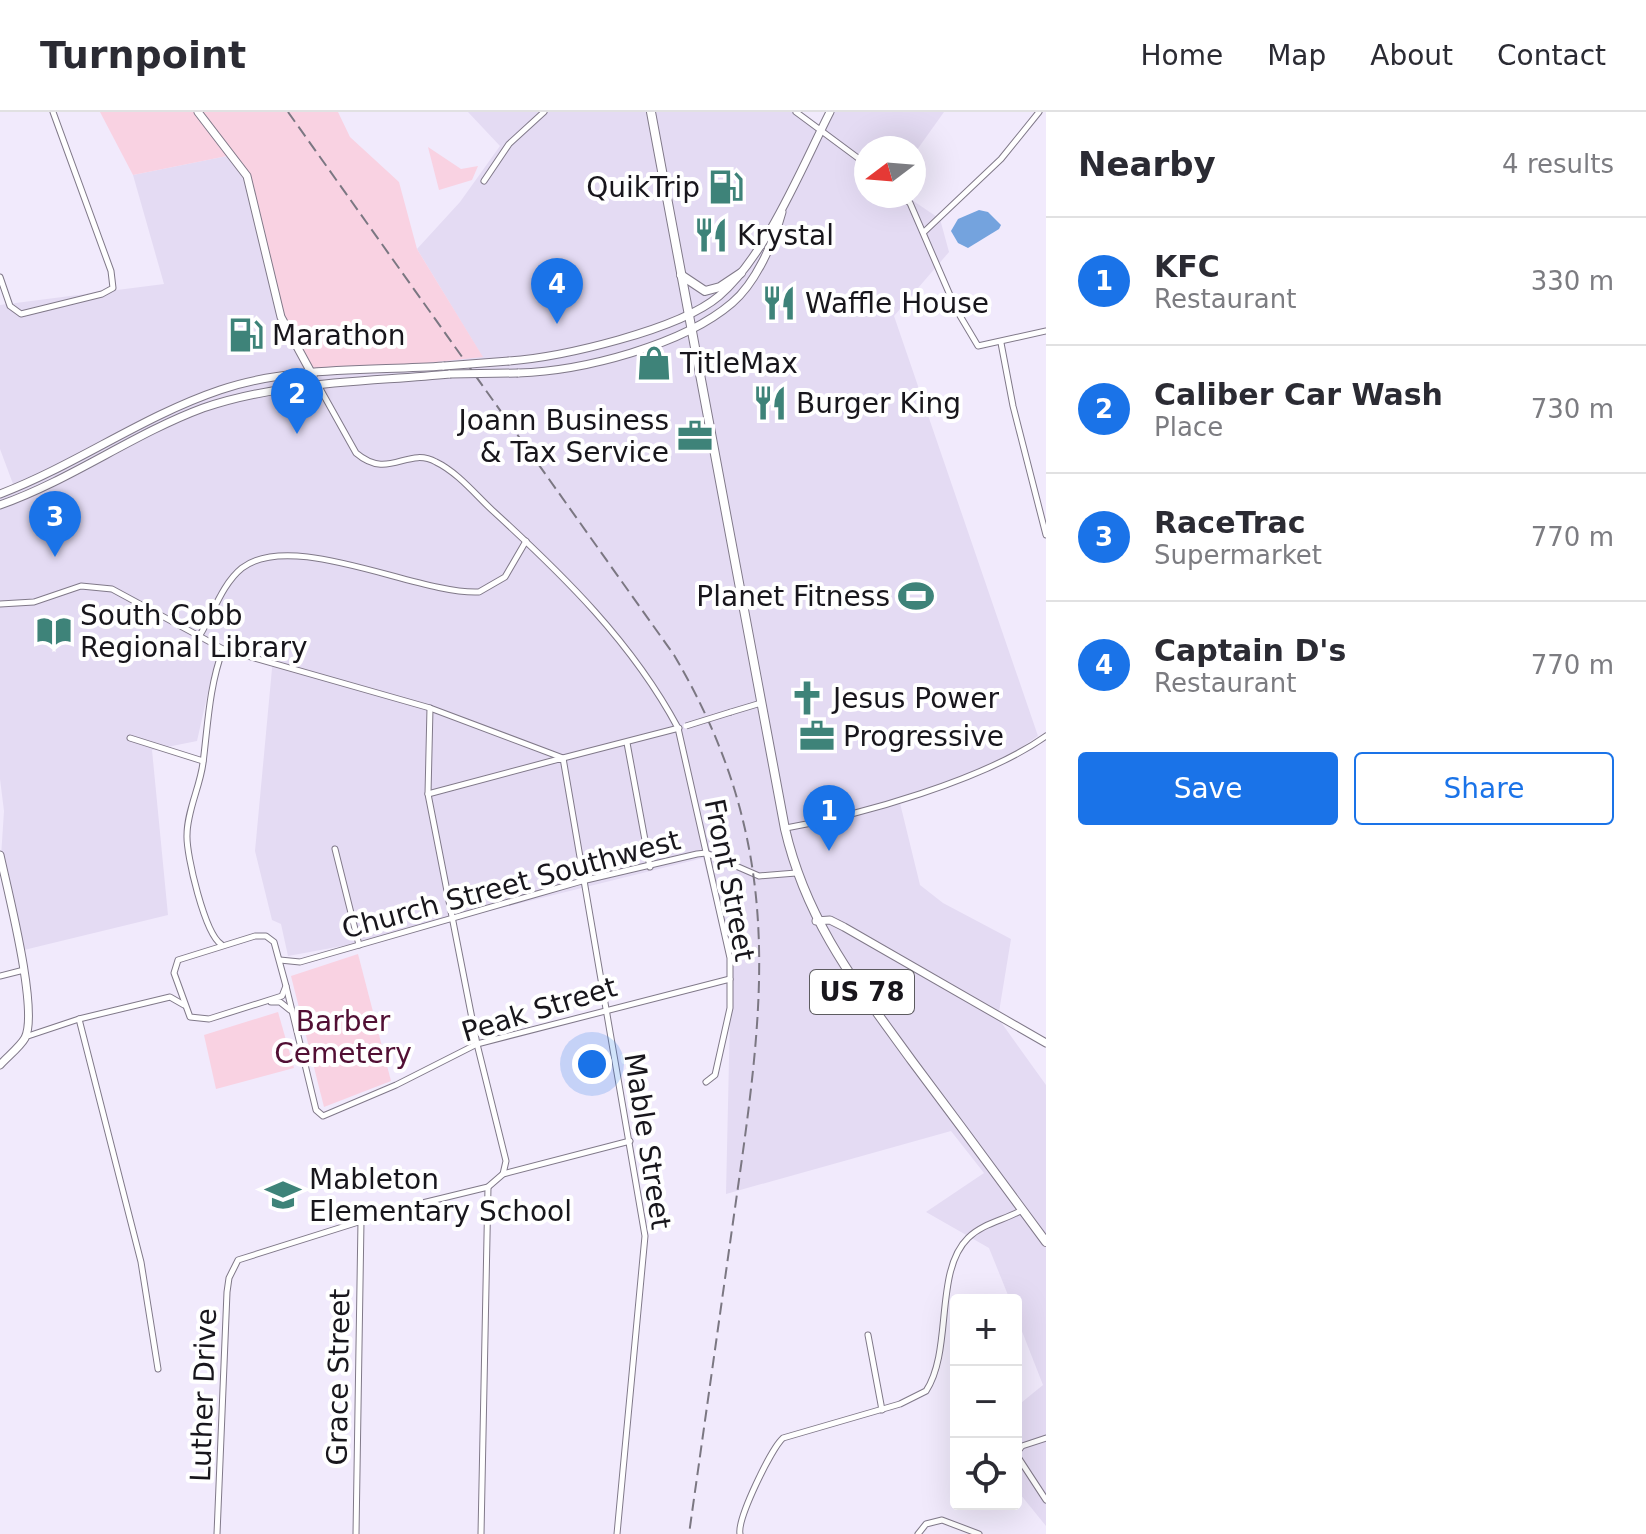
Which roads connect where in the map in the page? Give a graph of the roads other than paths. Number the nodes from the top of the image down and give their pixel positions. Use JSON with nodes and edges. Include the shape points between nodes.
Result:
{"nodes":[{"id":1,"x":53,"y":112,"type":"edge"},
{"id":2,"x":198,"y":112,"type":"edge"},
{"id":3,"x":544,"y":112,"type":"edge"},
{"id":4,"x":651,"y":112,"type":"edge"},
{"id":5,"x":796,"y":112,"type":"edge"},
{"id":6,"x":830,"y":112,"type":"edge"},
{"id":7,"x":1039,"y":112,"type":"edge"},
{"id":8,"x":822,"y":128,"type":"junction"},
{"id":9,"x":854,"y":154,"type":"edge"},
{"id":10,"x":484,"y":181,"type":"dead end"},
{"id":11,"x":785,"y":202,"type":"junction"},
{"id":12,"x":912,"y":208,"type":"edge"},
{"id":13,"x":924,"y":232,"type":"junction"},
{"id":14,"x":741,"y":273,"type":"junction"},
{"id":15,"x":681,"y":275,"type":"junction"},
{"id":16,"x":0,"y":277,"type":"edge"},
{"id":17,"x":688,"y":315,"type":"junction"},
{"id":18,"x":692,"y":331,"type":"junction"},
{"id":19,"x":1046,"y":331,"type":"edge"},
{"id":20,"x":1001,"y":343,"type":"junction"},
{"id":21,"x":312,"y":375,"type":"junction"},
{"id":22,"x":318,"y":385,"type":"junction"},
{"id":23,"x":0,"y":494,"type":"edge"},
{"id":24,"x":0,"y":505,"type":"edge"},
{"id":25,"x":1046,"y":535,"type":"edge"},
{"id":26,"x":526,"y":541,"type":"junction"},
{"id":27,"x":0,"y":604,"type":"edge"},
{"id":28,"x":200,"y":635,"type":"junction"},
{"id":29,"x":223,"y":649,"type":"junction"},
{"id":30,"x":761,"y":703,"type":"junction"},
{"id":31,"x":430,"y":708,"type":"junction"},
{"id":32,"x":678,"y":728,"type":"junction"},
{"id":33,"x":1046,"y":736,"type":"edge"},
{"id":34,"x":130,"y":738,"type":"dead end"},
{"id":35,"x":627,"y":743,"type":"junction"},
{"id":36,"x":563,"y":758,"type":"junction"},
{"id":37,"x":203,"y":761,"type":"junction"},
{"id":38,"x":428,"y":794,"type":"junction"},
{"id":39,"x":785,"y":829,"type":"junction"},
{"id":40,"x":335,"y":849,"type":"dead end"},
{"id":41,"x":706,"y":853,"type":"junction"},
{"id":42,"x":0,"y":855,"type":"edge"},
{"id":43,"x":650,"y":867,"type":"junction"},
{"id":44,"x":796,"y":873,"type":"junction"},
{"id":45,"x":582,"y":881,"type":"junction"},
{"id":46,"x":452,"y":918,"type":"junction"},
{"id":47,"x":816,"y":921,"type":"junction"},
{"id":48,"x":210,"y":930,"type":"junction"},
{"id":49,"x":223,"y":945,"type":"junction"},
{"id":50,"x":359,"y":945,"type":"junction"},
{"id":51,"x":204,"y":950,"type":"junction"},
{"id":52,"x":280,"y":960,"type":"junction"},
{"id":53,"x":300,"y":962,"type":"junction"},
{"id":54,"x":24,"y":970,"type":"junction"},
{"id":55,"x":283,"y":975,"type":"junction"},
{"id":56,"x":0,"y":976,"type":"edge"},
{"id":57,"x":730,"y":979,"type":"junction"},
{"id":58,"x":177,"y":982,"type":"junction"},
{"id":59,"x":286,"y":986,"type":"junction"},
{"id":60,"x":170,"y":997,"type":"junction"},
{"id":61,"x":270,"y":1002,"type":"junction"},
{"id":62,"x":184,"y":1005,"type":"junction"},
{"id":63,"x":605,"y":1009,"type":"junction"},
{"id":64,"x":294,"y":1015,"type":"junction"},
{"id":65,"x":79,"y":1019,"type":"junction"},
{"id":66,"x":25,"y":1037,"type":"junction"},
{"id":67,"x":1046,"y":1043,"type":"edge"},
{"id":68,"x":477,"y":1044,"type":"junction"},
{"id":69,"x":0,"y":1065,"type":"edge"},
{"id":70,"x":706,"y":1082,"type":"dead end"},
{"id":71,"x":630,"y":1141,"type":"junction"},
{"id":72,"x":503,"y":1174,"type":"junction"},
{"id":73,"x":488,"y":1187,"type":"junction"},
{"id":74,"x":1022,"y":1210,"type":"junction"},
{"id":75,"x":361,"y":1221,"type":"junction"},
{"id":76,"x":1046,"y":1242,"type":"edge"},
{"id":77,"x":868,"y":1335,"type":"dead end"},
{"id":78,"x":158,"y":1369,"type":"dead end"},
{"id":79,"x":882,"y":1410,"type":"junction"},
{"id":80,"x":1046,"y":1438,"type":"edge"},
{"id":81,"x":1046,"y":1500,"type":"edge"},
{"id":82,"x":217,"y":1534,"type":"edge"},
{"id":83,"x":356,"y":1534,"type":"edge"},
{"id":84,"x":481,"y":1534,"type":"edge"},
{"id":85,"x":617,"y":1534,"type":"edge"},
{"id":86,"x":740,"y":1534,"type":"edge"},
{"id":87,"x":918,"y":1534,"type":"edge"},
{"id":88,"x":979,"y":1534,"type":"edge"}],
"edges":[{"from":1,"to":16,"type":"street","via":[[114,282],[108,292],[21,314],[10,306]]},
{"from":2,"to":21,"type":"main road","via":[[247,176],[281,317]]},
{"from":3,"to":10,"type":"street","via":[[509,144]]},
{"from":4,"to":15,"type":"main road","number":"US 78"},
{"from":5,"to":8,"type":"street"},
{"from":6,"to":8,"type":"main road"},
{"from":7,"to":13,"type":"street","via":[[1001,159]]},
{"from":8,"to":9,"type":"street"},
{"from":8,"to":11,"type":"main road"},
{"from":11,"to":14,"type":"main road"},
{"from":11,"to":18,"type":"main road","via":[[777,233],[735,301]]},
{"from":12,"to":13,"type":"street"},
{"from":13,"to":20,"type":"street","via":[[968,334],[978,346]]},
{"from":14,"to":15,"type":"main road","via":[[705,291]]},
{"from":14,"to":17,"type":"main road","via":[[718,297]]},
{"from":15,"to":17,"type":"main road","number":"US 78"},
{"from":17,"to":18,"type":"main road","number":"US 78"},
{"from":17,"to":21,"type":"main road","bridge":true,"via":[[545,358]]},
{"from":18,"to":22,"type":"main road","bridge":true,"via":[[583,364]]},
{"from":18,"to":30,"type":"main road","number":"US 78"},
{"from":19,"to":20,"type":"street"},
{"from":20,"to":25,"type":"street"},
{"from":21,"to":22,"type":"main road"},
{"from":21,"to":23,"type":"main road","via":[[205,395]]},
{"from":22,"to":24,"type":"main road","via":[[206,407]]},
{"from":22,"to":26,"type":"street","name":"Front Street","via":[[363,459],[380,466],[422,458],[436,462]]},
{"from":26,"to":28,"type":"street","via":[[505,577],[479,592],[335,561],[271,555],[232,579]]},
{"from":26,"to":32,"type":"street","name":"Front Street","via":[[601,617],[650,680]]},
{"from":27,"to":28,"type":"street","via":[[34,602],[81,586],[99,586]]},
{"from":28,"to":29,"type":"street"},
{"from":29,"to":31,"type":"street"},
{"from":29,"to":37,"type":"street","via":[[214,675]]},
{"from":30,"to":32,"type":"street","bridge":true},
{"from":30,"to":39,"type":"main road","number":"US 78"},
{"from":31,"to":36,"type":"street"},
{"from":31,"to":38,"type":"street"},
{"from":32,"to":35,"type":"street"},
{"from":32,"to":41,"type":"street","name":"Front Street"},
{"from":33,"to":39,"type":"street","via":[[991,769]]},
{"from":34,"to":37,"type":"street"},
{"from":35,"to":36,"type":"street"},
{"from":35,"to":43,"type":"street"},
{"from":36,"to":38,"type":"street"},
{"from":36,"to":45,"type":"street","name":"Mable Street"},
{"from":37,"to":48,"type":"street","via":[[187,849]]},
{"from":38,"to":46,"type":"street"},
{"from":39,"to":44,"type":"main road","number":"US 78"},
{"from":40,"to":50,"type":"street"},
{"from":41,"to":43,"type":"street","name":"Church Street Southwest"},
{"from":41,"to":44,"type":"street","name":"Church Street Southwest","via":[[759,876]]},
{"from":41,"to":57,"type":"street","name":"Front Street"},
{"from":42,"to":54,"type":"main road"},
{"from":43,"to":45,"type":"street","name":"Church Street Southwest"},
{"from":44,"to":47,"type":"main road","number":"US 78"},
{"from":45,"to":46,"type":"street","name":"Church Street Southwest"},
{"from":45,"to":63,"type":"street","name":"Mable Street"},
{"from":46,"to":50,"type":"street","name":"Church Street Southwest"},
{"from":46,"to":68,"type":"street"},
{"from":47,"to":67,"type":"main road","via":[[844,927]]},
{"from":47,"to":74,"type":"main road","number":"US 78","via":[[845,970]]},
{"from":48,"to":49,"type":"street"},
{"from":48,"to":51,"type":"street"},
{"from":49,"to":51,"type":"street"},
{"from":49,"to":52,"type":"street","via":[[266,936]]},
{"from":50,"to":53,"type":"street","name":"Church Street Southwest"},
{"from":51,"to":58,"type":"street","via":[[178,960]]},
{"from":52,"to":53,"type":"street","name":"Church Street Southwest"},
{"from":52,"to":55,"type":"street"},
{"from":53,"to":55,"type":"street"},
{"from":54,"to":56,"type":"street"},
{"from":54,"to":66,"type":"main road"},
{"from":55,"to":59,"type":"street"},
{"from":57,"to":63,"type":"street","name":"Peak Street"},
{"from":57,"to":70,"type":"street","name":"Front Street","via":[[724,1037],[715,1075]]},
{"from":58,"to":60,"type":"street"},
{"from":58,"to":62,"type":"street"},
{"from":59,"to":61,"type":"street","via":[[282,996]]},
{"from":59,"to":64,"type":"street"},
{"from":60,"to":62,"type":"street"},
{"from":60,"to":65,"type":"street"},
{"from":61,"to":62,"type":"street","via":[[199,1021]]},
{"from":61,"to":64,"type":"street","via":[[280,1002]]},
{"from":63,"to":68,"type":"street","name":"Peak Street"},
{"from":63,"to":71,"type":"street","name":"Mable Street"},
{"from":64,"to":68,"type":"street","name":"Peak Street","via":[[316,1110],[323,1116]]},
{"from":65,"to":66,"type":"street"},
{"from":65,"to":78,"type":"street","via":[[141,1262]]},
{"from":66,"to":69,"type":"main road"},
{"from":68,"to":72,"type":"street","via":[[506,1161]]},
{"from":71,"to":72,"type":"street"},
{"from":71,"to":85,"type":"street","name":"Mable Street","via":[[645,1236]]},
{"from":72,"to":73,"type":"street"},
{"from":73,"to":75,"type":"street"},
{"from":73,"to":84,"type":"street"},
{"from":74,"to":76,"type":"main road","number":"US 78"},
{"from":74,"to":79,"type":"street","via":[[983,1226],[962,1245],[929,1386]]},
{"from":75,"to":82,"type":"street","name":"Luther Drive","via":[[238,1260],[233,1266],[227,1292]]},
{"from":75,"to":83,"type":"street","name":"Grace Street"},
{"from":77,"to":79,"type":"street"},
{"from":79,"to":86,"type":"street","via":[[783,1438],[738,1526]]},
{"from":80,"to":81,"type":"street","via":[[1022,1446],[1016,1454]]},
{"from":87,"to":88,"type":"street","via":[[926,1524],[942,1520]]}]}
